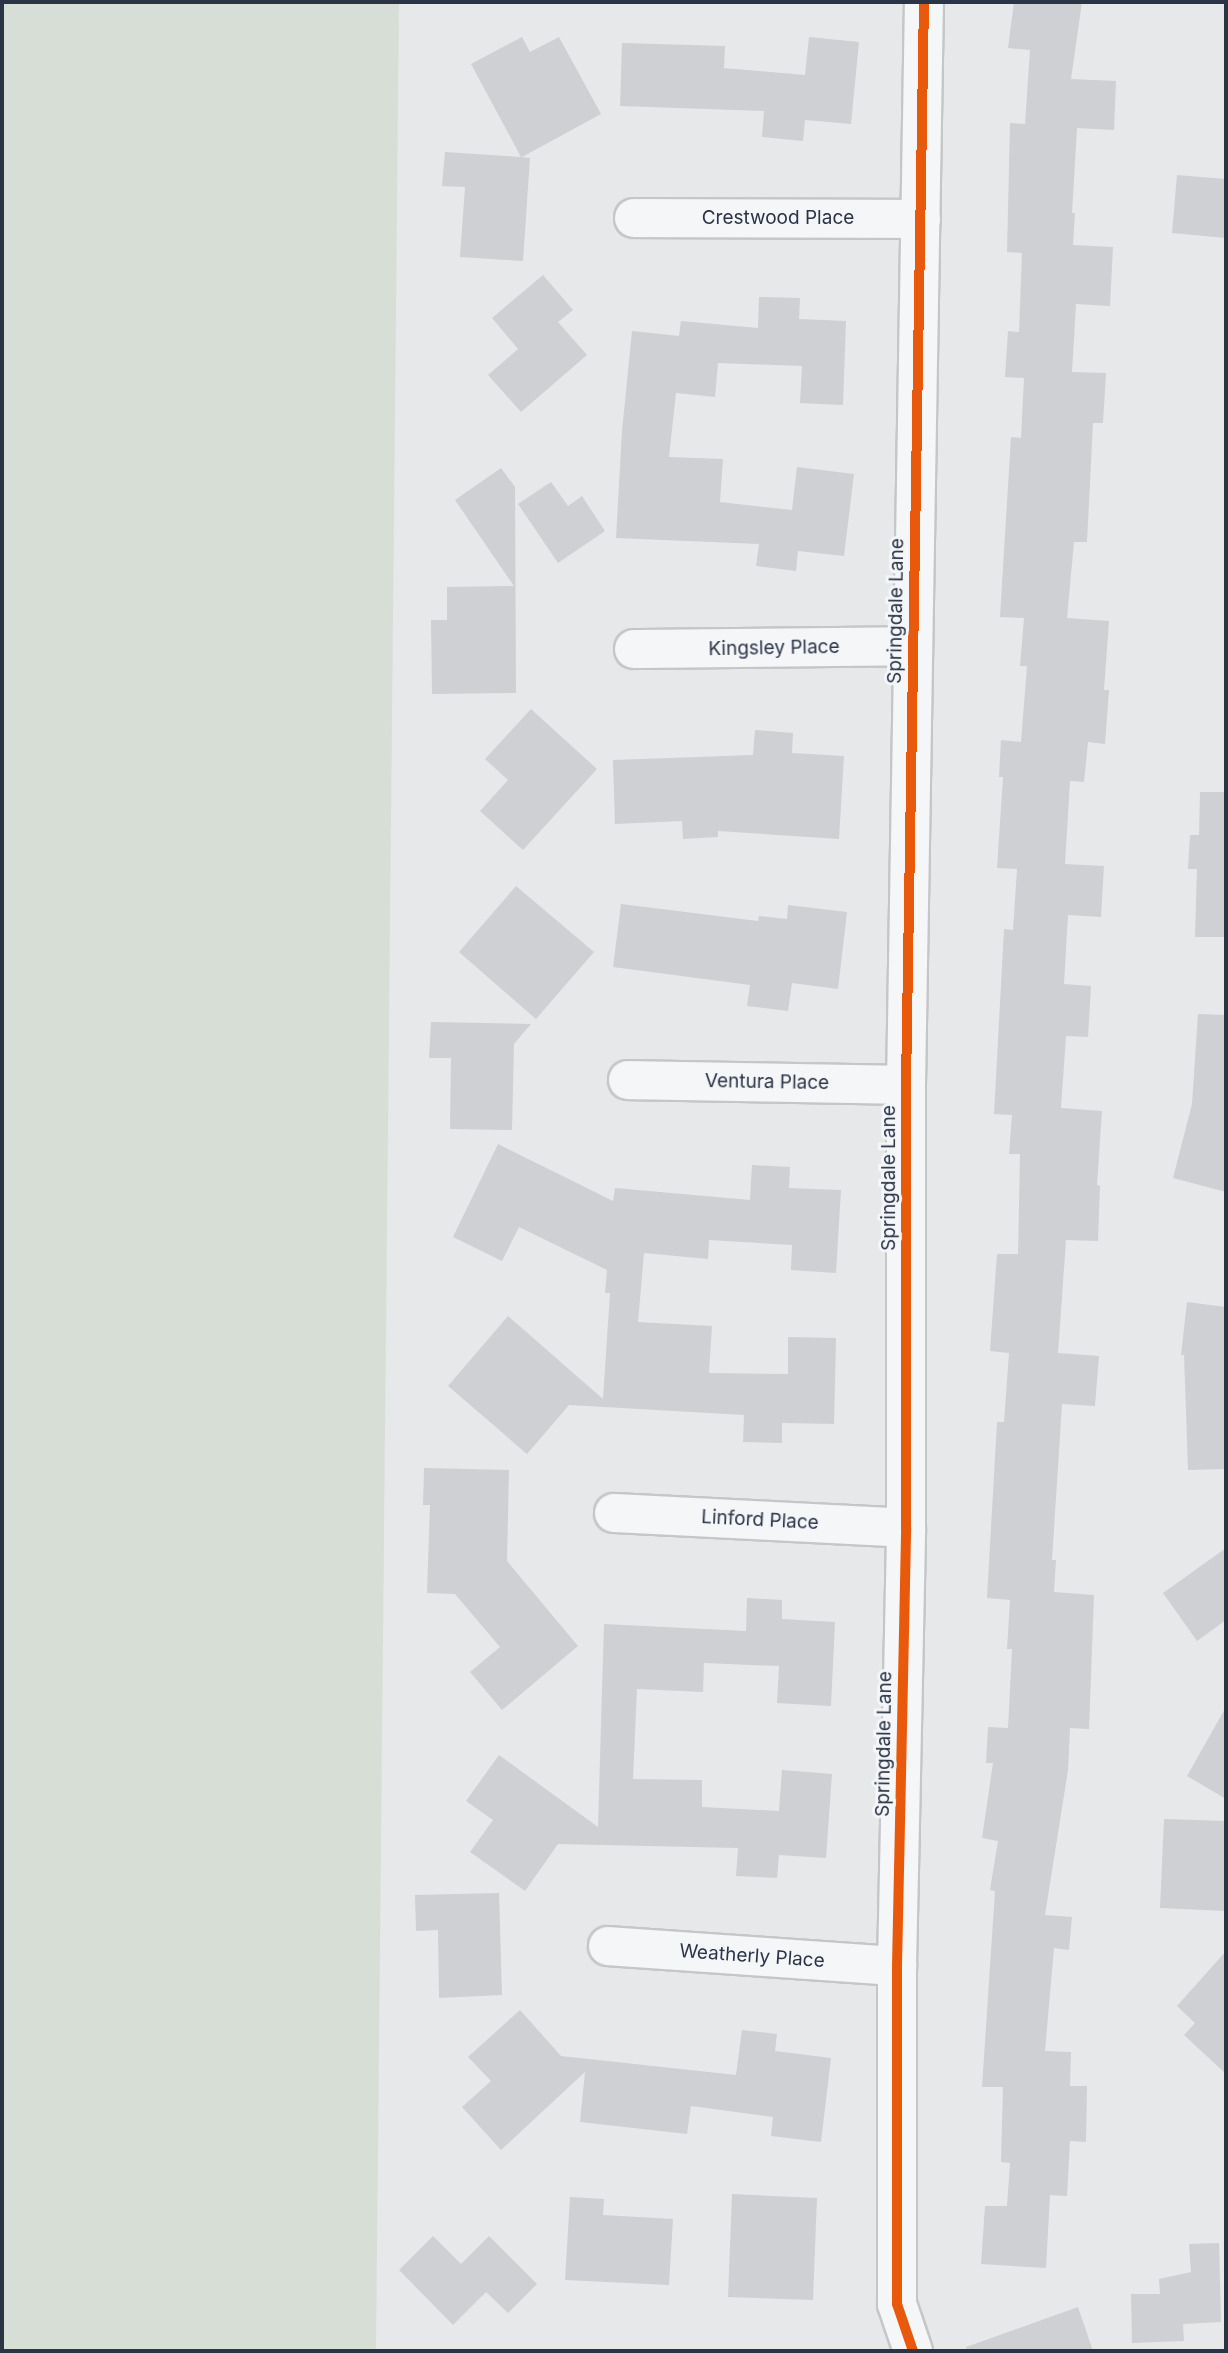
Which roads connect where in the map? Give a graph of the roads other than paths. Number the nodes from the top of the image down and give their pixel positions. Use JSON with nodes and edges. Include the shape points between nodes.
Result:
{"nodes":[{"id":1,"x":924,"y":2,"type":"edge"},
{"id":2,"x":634,"y":218,"type":"dead end"},
{"id":3,"x":921,"y":219,"type":"junction"},
{"id":4,"x":913,"y":646,"type":"junction"},
{"id":5,"x":634,"y":649,"type":"dead end"},
{"id":6,"x":628,"y":1080,"type":"dead end"},
{"id":7,"x":906,"y":1085,"type":"junction"},
{"id":8,"x":614,"y":1513,"type":"dead end"},
{"id":9,"x":906,"y":1528,"type":"junction"},
{"id":10,"x":608,"y":1946,"type":"dead end"},
{"id":11,"x":897,"y":1966,"type":"junction"},
{"id":12,"x":913,"y":2351,"type":"edge"}],
"edges":[{"from":1,"to":3,"type":"street","name":"Springdale Lane"},
{"from":2,"to":3,"type":"street","name":"Crestwood Place"},
{"from":3,"to":4,"type":"street","name":"Springdale Lane"},
{"from":4,"to":5,"type":"street","name":"Kingsley Place"},
{"from":4,"to":7,"type":"street","name":"Springdale Lane"},
{"from":6,"to":7,"type":"street","name":"Ventura Place"},
{"from":7,"to":9,"type":"street","name":"Springdale Lane"},
{"from":8,"to":9,"type":"street","name":"Linford Place"},
{"from":9,"to":11,"type":"street","name":"Springdale Lane"},
{"from":10,"to":11,"type":"street","name":"Weatherly Place"},
{"from":11,"to":12,"type":"street","name":"Springdale Lane","via":[[897,2304]]}]}
